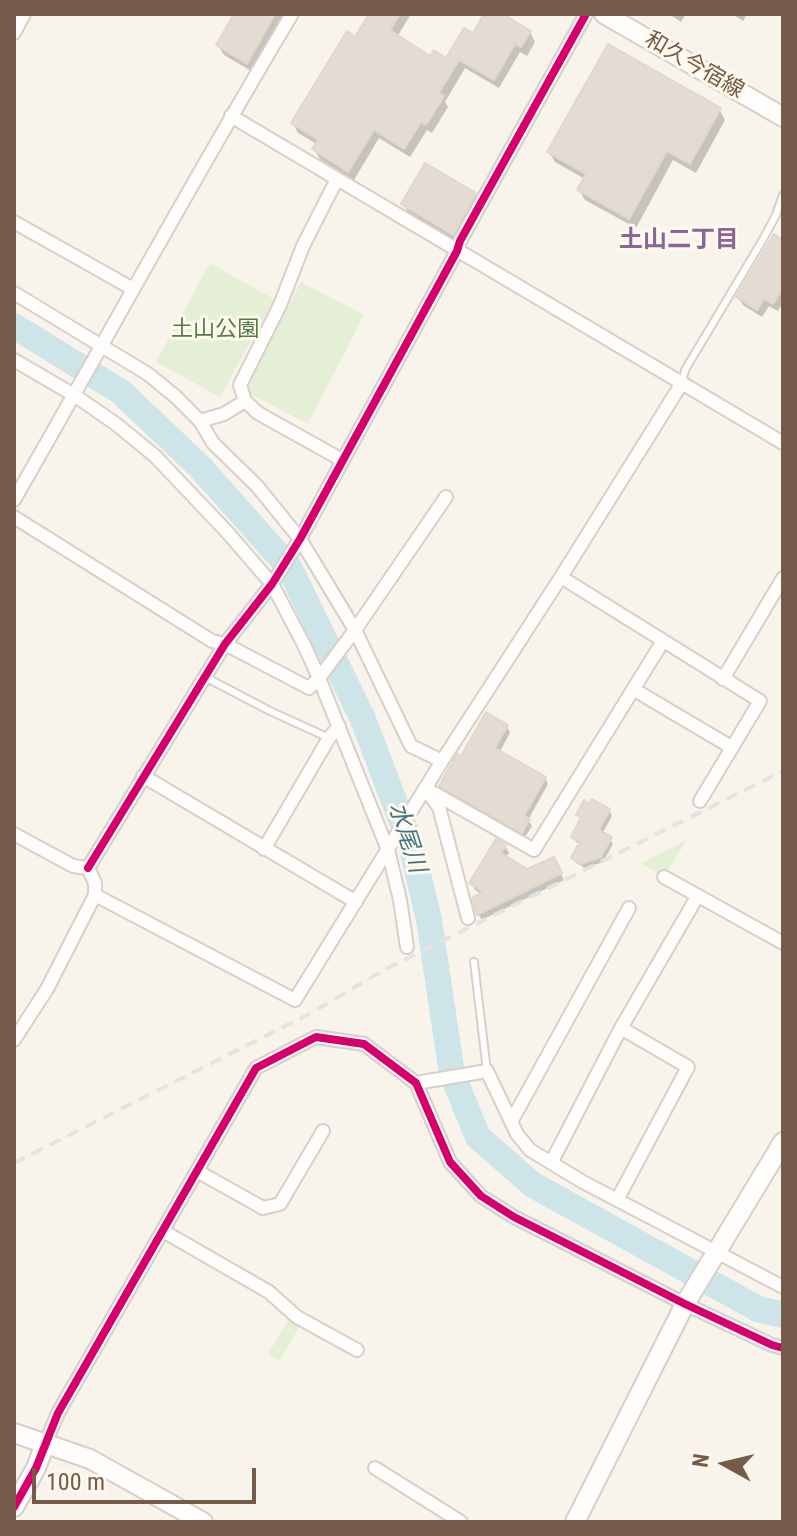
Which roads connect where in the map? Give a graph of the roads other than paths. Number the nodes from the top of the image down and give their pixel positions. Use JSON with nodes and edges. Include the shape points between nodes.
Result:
{"nodes":[{"id":1,"x":24,"y":14,"type":"edge"},
{"id":2,"x":292,"y":14,"type":"edge"},
{"id":3,"x":586,"y":14,"type":"edge"},
{"id":4,"x":604,"y":14,"type":"edge"},
{"id":5,"x":14,"y":33,"type":"edge"},
{"id":6,"x":231,"y":116,"type":"junction"},
{"id":7,"x":783,"y":117,"type":"edge"},
{"id":8,"x":337,"y":179,"type":"junction"},
{"id":9,"x":783,"y":195,"type":"edge"},
{"id":10,"x":14,"y":222,"type":"edge"},
{"id":11,"x":457,"y":251,"type":"junction"},
{"id":12,"x":133,"y":289,"type":"junction"},
{"id":13,"x":14,"y":293,"type":"edge"},
{"id":14,"x":102,"y":347,"type":"junction"},
{"id":15,"x":14,"y":360,"type":"edge"},
{"id":16,"x":682,"y":383,"type":"junction"},
{"id":17,"x":74,"y":395,"type":"junction"},
{"id":18,"x":245,"y":401,"type":"junction"},
{"id":19,"x":200,"y":421,"type":"junction"},
{"id":20,"x":783,"y":443,"type":"edge"},
{"id":21,"x":342,"y":460,"type":"junction"},
{"id":22,"x":446,"y":497,"type":"dead end"},
{"id":23,"x":14,"y":500,"type":"edge"},
{"id":24,"x":14,"y":517,"type":"edge"},
{"id":25,"x":300,"y":539,"type":"junction"},
{"id":26,"x":561,"y":577,"type":"junction"},
{"id":27,"x":783,"y":578,"type":"edge"},
{"id":28,"x":272,"y":584,"type":"junction"},
{"id":29,"x":355,"y":630,"type":"junction"},
{"id":30,"x":663,"y":641,"type":"junction"},
{"id":31,"x":225,"y":644,"type":"junction"},
{"id":32,"x":205,"y":677,"type":"junction"},
{"id":33,"x":319,"y":678,"type":"junction"},
{"id":34,"x":723,"y":679,"type":"junction"},
{"id":35,"x":633,"y":689,"type":"junction"},
{"id":36,"x":339,"y":726,"type":"junction"},
{"id":37,"x":329,"y":738,"type":"junction"},
{"id":38,"x":731,"y":747,"type":"junction"},
{"id":39,"x":442,"y":761,"type":"junction"},
{"id":40,"x":143,"y":776,"type":"junction"},
{"id":41,"x":425,"y":788,"type":"junction"},
{"id":42,"x":700,"y":801,"type":"dead end"},
{"id":43,"x":14,"y":834,"type":"edge"},
{"id":44,"x":264,"y":849,"type":"junction"},
{"id":45,"x":388,"y":850,"type":"junction"},
{"id":46,"x":88,"y":868,"type":"junction"},
{"id":47,"x":664,"y":877,"type":"dead end"},
{"id":48,"x":95,"y":895,"type":"junction"},
{"id":49,"x":697,"y":897,"type":"junction"},
{"id":50,"x":356,"y":902,"type":"junction"},
{"id":51,"x":629,"y":908,"type":"dead end"},
{"id":52,"x":468,"y":918,"type":"dead end"},
{"id":53,"x":783,"y":943,"type":"edge"},
{"id":54,"x":407,"y":947,"type":"dead end"},
{"id":55,"x":474,"y":962,"type":"dead end"},
{"id":56,"x":621,"y":1028,"type":"junction"},
{"id":57,"x":14,"y":1040,"type":"edge"},
{"id":58,"x":487,"y":1071,"type":"junction"},
{"id":59,"x":416,"y":1083,"type":"junction"},
{"id":60,"x":511,"y":1122,"type":"junction"},
{"id":61,"x":323,"y":1131,"type":"dead end"},
{"id":62,"x":783,"y":1142,"type":"edge"},
{"id":63,"x":551,"y":1163,"type":"junction"},
{"id":64,"x":197,"y":1171,"type":"junction"},
{"id":65,"x":617,"y":1200,"type":"junction"},
{"id":66,"x":163,"y":1231,"type":"junction"},
{"id":67,"x":718,"y":1252,"type":"junction"},
{"id":68,"x":783,"y":1287,"type":"edge"},
{"id":69,"x":685,"y":1304,"type":"junction"},
{"id":70,"x":783,"y":1348,"type":"edge"},
{"id":71,"x":357,"y":1350,"type":"dead end"},
{"id":72,"x":14,"y":1433,"type":"edge"},
{"id":73,"x":45,"y":1444,"type":"junction"},
{"id":74,"x":375,"y":1468,"type":"dead end"},
{"id":75,"x":14,"y":1507,"type":"edge"},
{"id":76,"x":203,"y":1522,"type":"edge"},
{"id":77,"x":461,"y":1522,"type":"edge"},
{"id":78,"x":575,"y":1522,"type":"edge"}],
"edges":[{"from":1,"to":5,"type":"street"},
{"from":2,"to":6,"type":"street"},
{"from":3,"to":11,"type":"street"},
{"from":4,"to":7,"type":"street","name":"和久今宿線"},
{"from":6,"to":8,"type":"street"},
{"from":6,"to":12,"type":"street"},
{"from":8,"to":11,"type":"street"},
{"from":8,"to":18,"type":"street","via":[[240,385]]},
{"from":9,"to":16,"type":"lane"},
{"from":10,"to":12,"type":"street"},
{"from":11,"to":16,"type":"street"},
{"from":11,"to":21,"type":"street"},
{"from":12,"to":14,"type":"street"},
{"from":13,"to":14,"type":"street"},
{"from":14,"to":17,"type":"street"},
{"from":14,"to":19,"type":"street","via":[[148,374]]},
{"from":15,"to":17,"type":"street"},
{"from":16,"to":20,"type":"street"},
{"from":16,"to":26,"type":"street"},
{"from":17,"to":23,"type":"street"},
{"from":17,"to":28,"type":"street","via":[[155,456]]},
{"from":18,"to":19,"type":"street"},
{"from":18,"to":21,"type":"street"},
{"from":19,"to":25,"type":"street","via":[[213,443]]},
{"from":21,"to":25,"type":"street"},
{"from":22,"to":29,"type":"street"},
{"from":24,"to":31,"type":"street","via":[[212,641]]},
{"from":25,"to":28,"type":"street"},
{"from":25,"to":29,"type":"street"},
{"from":26,"to":30,"type":"street"},
{"from":26,"to":39,"type":"street"},
{"from":27,"to":34,"type":"street"},
{"from":28,"to":31,"type":"street"},
{"from":28,"to":33,"type":"street"},
{"from":29,"to":33,"type":"street"},
{"from":29,"to":39,"type":"street","via":[[411,746]]},
{"from":30,"to":34,"type":"street"},
{"from":30,"to":35,"type":"street"},
{"from":31,"to":32,"type":"street"},
{"from":31,"to":33,"type":"street","via":[[309,688]]},
{"from":32,"to":37,"type":"lane"},
{"from":32,"to":40,"type":"street"},
{"from":33,"to":36,"type":"street"},
{"from":34,"to":38,"type":"street","via":[[760,701]]},
{"from":35,"to":38,"type":"street"},
{"from":35,"to":41,"type":"street","via":[[534,850]]},
{"from":36,"to":37,"type":"street"},
{"from":36,"to":45,"type":"street"},
{"from":37,"to":44,"type":"street"},
{"from":38,"to":42,"type":"street"},
{"from":39,"to":41,"type":"street"},
{"from":40,"to":44,"type":"street"},
{"from":40,"to":46,"type":"street"},
{"from":41,"to":45,"type":"street"},
{"from":41,"to":52,"type":"street","via":[[439,807]]},
{"from":43,"to":46,"type":"street","via":[[73,866]]},
{"from":44,"to":50,"type":"street"},
{"from":45,"to":50,"type":"street"},
{"from":45,"to":54,"type":"street"},
{"from":46,"to":48,"type":"street"},
{"from":47,"to":49,"type":"street"},
{"from":48,"to":50,"type":"street","via":[[295,1000]]},
{"from":48,"to":57,"type":"street"},
{"from":49,"to":53,"type":"street"},
{"from":49,"to":56,"type":"street"},
{"from":51,"to":60,"type":"street"},
{"from":55,"to":58,"type":"lane"},
{"from":56,"to":63,"type":"street"},
{"from":56,"to":65,"type":"street","via":[[688,1067]]},
{"from":58,"to":59,"type":"street"},
{"from":58,"to":60,"type":"street"},
{"from":59,"to":64,"type":"street","via":[[364,1044],[316,1037],[256,1068]]},
{"from":59,"to":69,"type":"street","via":[[450,1162],[481,1196]]},
{"from":60,"to":63,"type":"street","via":[[530,1150]]},
{"from":61,"to":64,"type":"street","via":[[280,1204],[263,1208]]},
{"from":62,"to":67,"type":"street"},
{"from":63,"to":65,"type":"street"},
{"from":64,"to":66,"type":"street"},
{"from":65,"to":67,"type":"street"},
{"from":66,"to":71,"type":"street"},
{"from":66,"to":73,"type":"street"},
{"from":67,"to":68,"type":"street"},
{"from":67,"to":69,"type":"street"},
{"from":69,"to":70,"type":"street"},
{"from":69,"to":78,"type":"street"},
{"from":72,"to":73,"type":"street"},
{"from":73,"to":75,"type":"street"},
{"from":73,"to":76,"type":"street","via":[[90,1459]]},
{"from":74,"to":77,"type":"street"}]}
